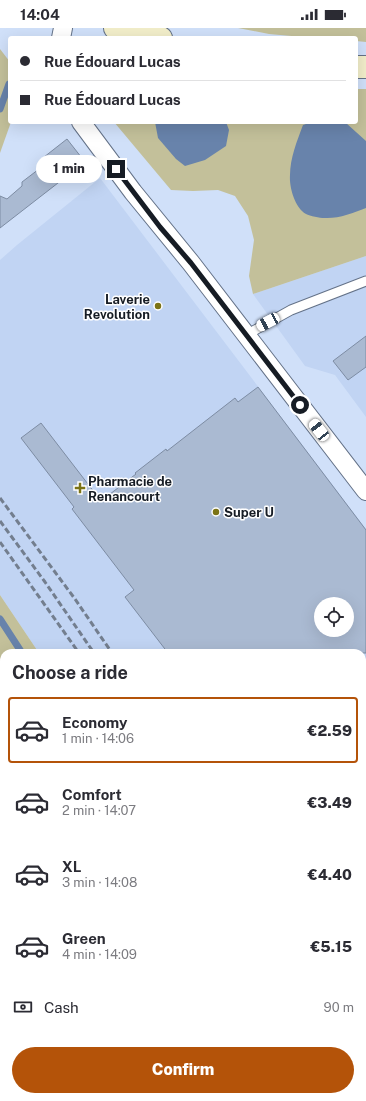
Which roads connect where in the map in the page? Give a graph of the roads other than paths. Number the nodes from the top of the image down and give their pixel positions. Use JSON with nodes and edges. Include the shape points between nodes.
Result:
{"nodes":[{"id":1,"x":114,"y":28,"type":"edge"},
{"id":2,"x":152,"y":36,"type":"edge"},
{"id":3,"x":82,"y":124,"type":"edge"},
{"id":4,"x":366,"y":281,"type":"edge"},
{"id":5,"x":246,"y":335,"type":"junction"},
{"id":6,"x":366,"y":491,"type":"edge"}],
"edges":[{"from":1,"to":2,"type":"main road"},
{"from":3,"to":5,"type":"street"},
{"from":4,"to":5,"type":"lane","via":[[291,310]]},
{"from":5,"to":6,"type":"street"}]}
